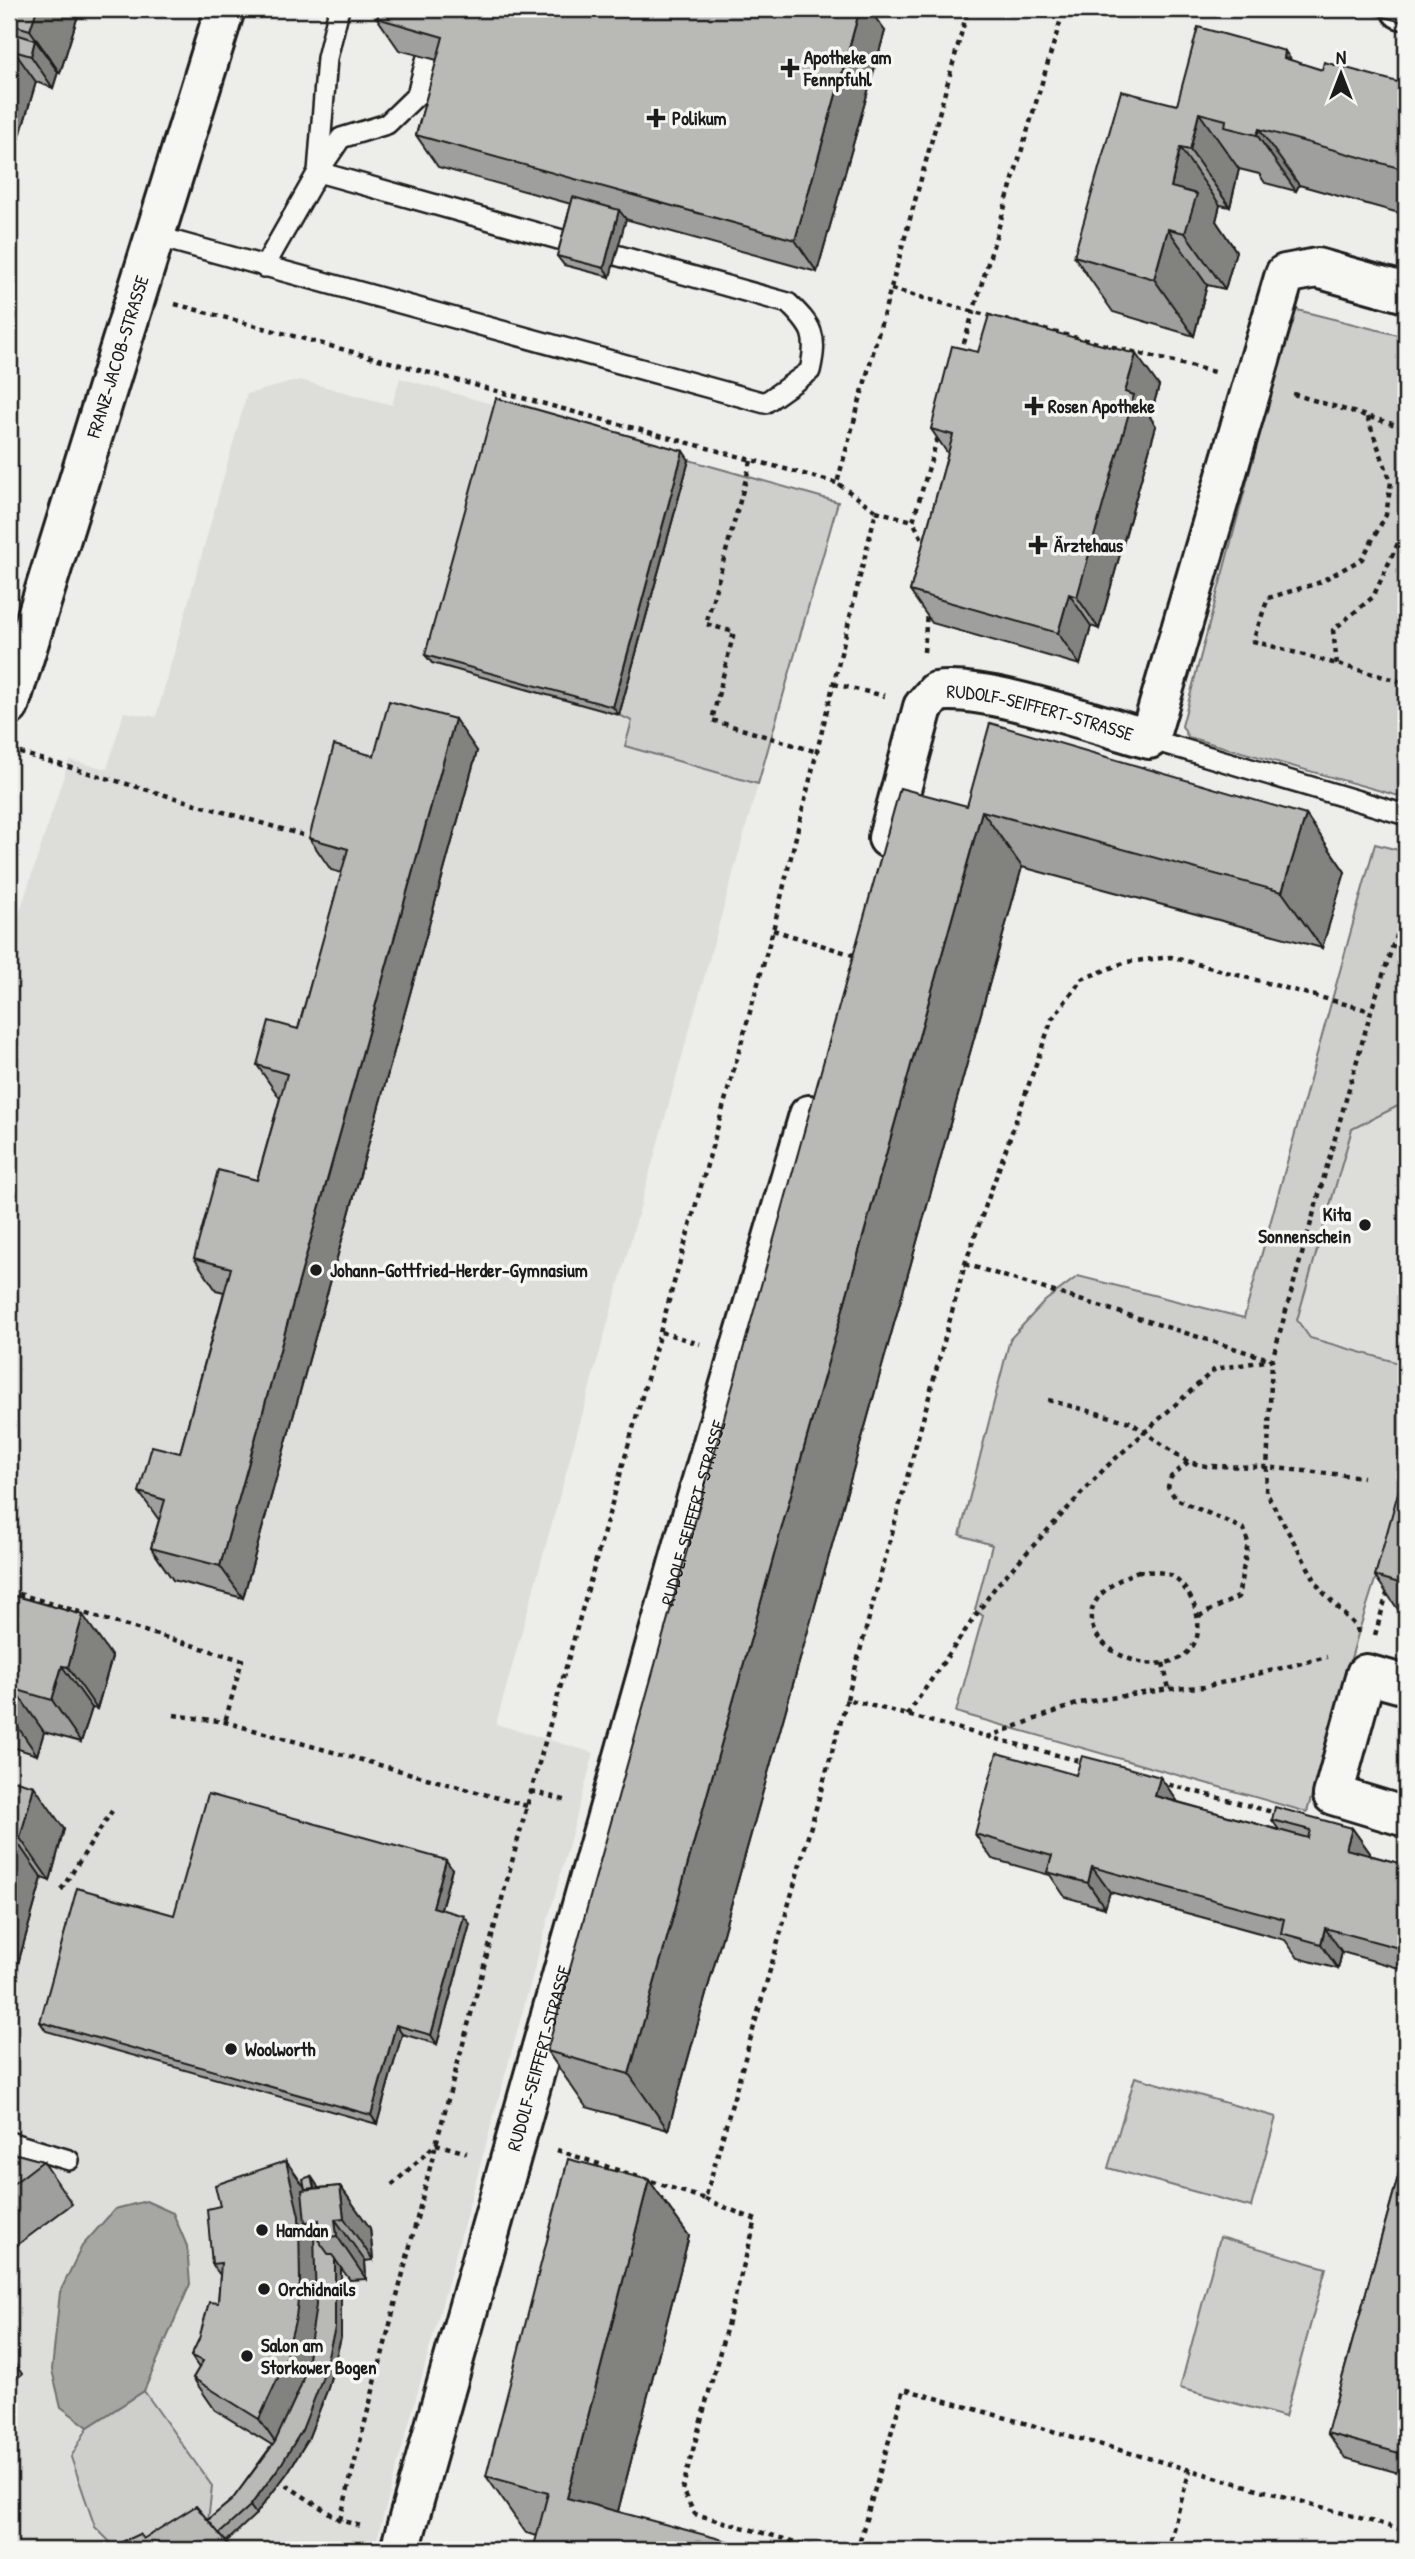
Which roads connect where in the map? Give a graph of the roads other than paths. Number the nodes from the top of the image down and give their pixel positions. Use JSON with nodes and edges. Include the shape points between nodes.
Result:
{"nodes":[{"id":1,"x":225,"y":9,"type":"edge"},
{"id":2,"x":339,"y":9,"type":"edge"},
{"id":3,"x":1401,"y":9,"type":"edge"},
{"id":4,"x":1406,"y":10,"type":"edge"},
{"id":5,"x":427,"y":57,"type":"edge"},
{"id":6,"x":318,"y":172,"type":"junction"},
{"id":7,"x":155,"y":236,"type":"junction"},
{"id":8,"x":264,"y":267,"type":"junction"},
{"id":9,"x":1406,"y":293,"type":"edge"},
{"id":10,"x":9,"y":706,"type":"edge"},
{"id":11,"x":1149,"y":739,"type":"junction"},
{"id":12,"x":1406,"y":816,"type":"edge"},
{"id":13,"x":877,"y":877,"type":"edge"},
{"id":14,"x":821,"y":1075,"type":"edge"},
{"id":15,"x":1406,"y":1685,"type":"edge"},
{"id":16,"x":1406,"y":1817,"type":"edge"},
{"id":17,"x":9,"y":2142,"type":"edge"},
{"id":18,"x":69,"y":2160,"type":"dead end"},
{"id":19,"x":400,"y":2550,"type":"edge"}],
"edges":[{"from":1,"to":7,"type":"street","name":"FRANZ-JACOB-STRASSE"},
{"from":2,"to":6,"type":"lane","via":[[327,58]]},
{"from":3,"to":4,"type":"street"},
{"from":5,"to":6,"type":"lane","via":[[417,95],[387,124],[341,138]]},
{"from":6,"to":8,"type":"lane"},
{"from":6,"to":8,"type":"lane","via":[[788,303],[812,329],[810,371],[765,403]]},
{"from":7,"to":8,"type":"lane"},
{"from":7,"to":10,"type":"street","name":"FRANZ-JACOB-STRASSE"},
{"from":9,"to":11,"type":"street","name":"RUDOLF-SEIFFERT-STRASSE","via":[[1317,268],[1285,274]]},
{"from":11,"to":12,"type":"lane","name":"RUDOLF-SEIFFERT-STRASSE"},
{"from":11,"to":13,"type":"street","name":"RUDOLF-SEIFFERT-STRASSE","via":[[967,691],[936,692],[923,707]]},
{"from":14,"to":19,"type":"street","name":"RUDOLF-SEIFFERT-STRASSE"},
{"from":15,"to":16,"type":"street","via":[[1350,1665],[1333,1795]]},
{"from":17,"to":18,"type":"lane"}]}
